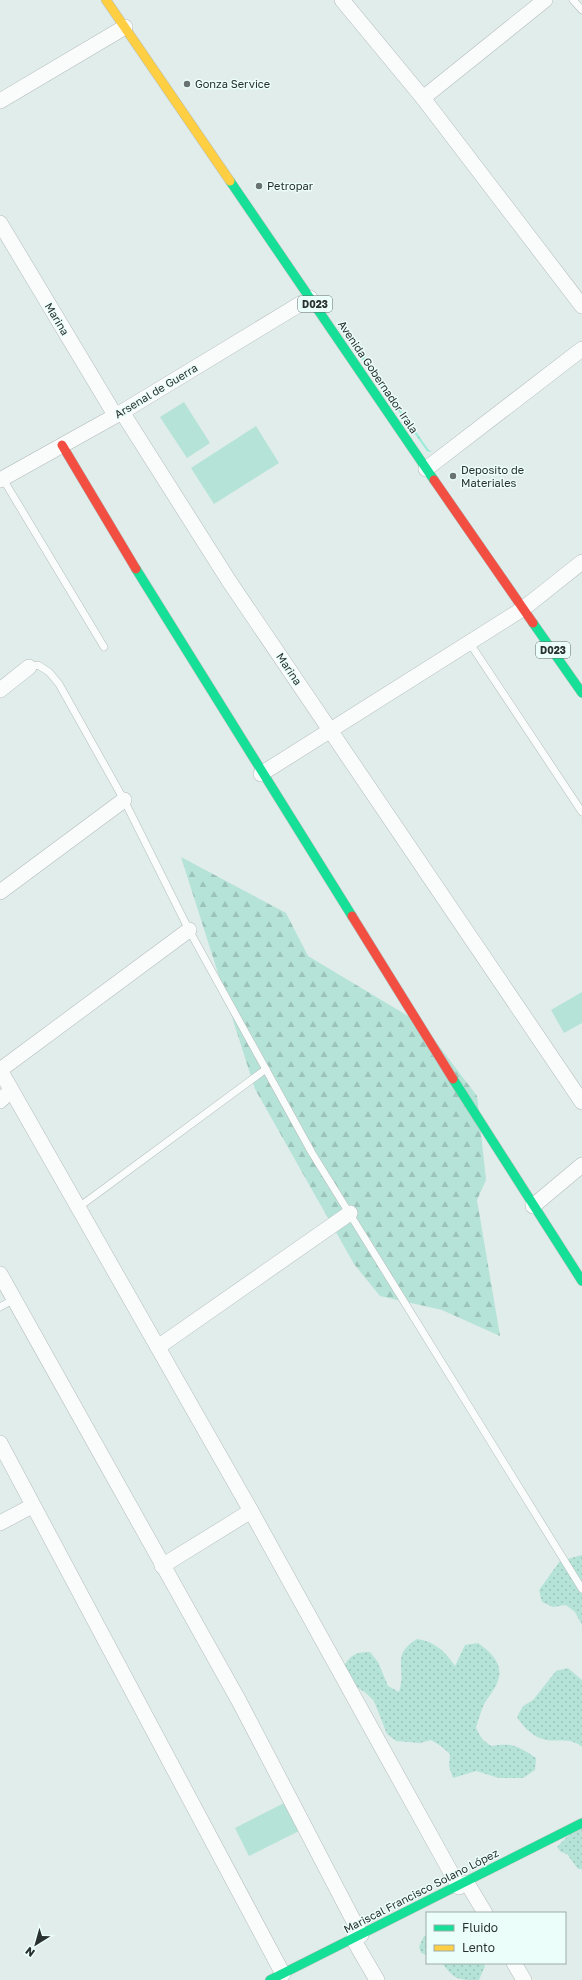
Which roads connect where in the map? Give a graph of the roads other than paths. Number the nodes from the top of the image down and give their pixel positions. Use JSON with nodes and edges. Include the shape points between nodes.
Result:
{"nodes":[{"id":1,"x":106,"y":0,"type":"edge"},
{"id":2,"x":342,"y":0,"type":"edge"},
{"id":3,"x":545,"y":0,"type":"edge"},
{"id":4,"x":573,"y":0,"type":"edge"},
{"id":5,"x":582,"y":10,"type":"edge"},
{"id":6,"x":125,"y":28,"type":"junction"},
{"id":7,"x":423,"y":98,"type":"junction"},
{"id":8,"x":0,"y":100,"type":"edge"},
{"id":9,"x":0,"y":223,"type":"edge"},
{"id":10,"x":310,"y":298,"type":"junction"},
{"id":11,"x":582,"y":306,"type":"edge"},
{"id":12,"x":582,"y":349,"type":"edge"},
{"id":13,"x":118,"y":413,"type":"junction"},
{"id":14,"x":62,"y":445,"type":"junction"},
{"id":15,"x":426,"y":469,"type":"junction"},
{"id":16,"x":2,"y":479,"type":"edge"},
{"id":17,"x":582,"y":562,"type":"edge"},
{"id":18,"x":524,"y":608,"type":"junction"},
{"id":19,"x":469,"y":642,"type":"junction"},
{"id":20,"x":104,"y":647,"type":"dead end"},
{"id":21,"x":29,"y":667,"type":"joint"},
{"id":22,"x":0,"y":690,"type":"edge"},
{"id":23,"x":582,"y":693,"type":"edge"},
{"id":24,"x":331,"y":729,"type":"junction"},
{"id":25,"x":261,"y":774,"type":"junction"},
{"id":26,"x":124,"y":800,"type":"junction"},
{"id":27,"x":582,"y":812,"type":"edge"},
{"id":28,"x":0,"y":892,"type":"edge"},
{"id":29,"x":189,"y":930,"type":"junction"},
{"id":30,"x":266,"y":1069,"type":"junction"},
{"id":31,"x":0,"y":1070,"type":"edge"},
{"id":32,"x":12,"y":1090,"type":"junction"},
{"id":33,"x":0,"y":1101,"type":"edge"},
{"id":34,"x":582,"y":1102,"type":"edge"},
{"id":35,"x":582,"y":1165,"type":"edge"},
{"id":36,"x":533,"y":1206,"type":"junction"},
{"id":37,"x":79,"y":1207,"type":"junction"},
{"id":38,"x":350,"y":1213,"type":"junction"},
{"id":39,"x":0,"y":1274,"type":"edge"},
{"id":40,"x":582,"y":1281,"type":"edge"},
{"id":41,"x":14,"y":1300,"type":"junction"},
{"id":42,"x":0,"y":1307,"type":"edge"},
{"id":43,"x":158,"y":1347,"type":"junction"},
{"id":44,"x":0,"y":1443,"type":"edge"},
{"id":45,"x":32,"y":1506,"type":"junction"},
{"id":46,"x":251,"y":1511,"type":"junction"},
{"id":47,"x":0,"y":1523,"type":"edge"},
{"id":48,"x":162,"y":1566,"type":"junction"},
{"id":49,"x":582,"y":1589,"type":"edge"},
{"id":50,"x":582,"y":1823,"type":"edge"},
{"id":51,"x":463,"y":1885,"type":"junction"},
{"id":52,"x":484,"y":1912,"type":"edge"},
{"id":53,"x":357,"y":1937,"type":"junction"},
{"id":54,"x":515,"y":1964,"type":"edge"},
{"id":55,"x":276,"y":1977,"type":"edge"},
{"id":56,"x":377,"y":1980,"type":"edge"},
{"id":57,"x":524,"y":1980,"type":"edge"}],
"edges":[{"from":1,"to":6,"type":"main road","name":"Avenida Gobernador Irala","number":"D023"},
{"from":2,"to":7,"type":"street"},
{"from":3,"to":7,"type":"street"},
{"from":4,"to":5,"type":"lane"},
{"from":6,"to":8,"type":"street"},
{"from":6,"to":10,"type":"main road","name":"Avenida Gobernador Irala","number":"D023"},
{"from":7,"to":11,"type":"street"},
{"from":9,"to":13,"type":"street","name":"Marina"},
{"from":10,"to":13,"type":"street","name":"Arsenal de Guerra"},
{"from":10,"to":15,"type":"main road","name":"Avenida Gobernador Irala","number":"D023"},
{"from":12,"to":15,"type":"street"},
{"from":13,"to":14,"type":"street","name":"Arsenal de Guerra"},
{"from":13,"to":24,"type":"street","name":"Marina"},
{"from":14,"to":16,"type":"street","name":"Arsenal de Guerra"},
{"from":14,"to":25,"type":"main road"},
{"from":15,"to":18,"type":"main road","name":"Avenida Gobernador Irala","number":"D023"},
{"from":16,"to":20,"type":"lane"},
{"from":17,"to":18,"type":"street"},
{"from":18,"to":19,"type":"street"},
{"from":18,"to":23,"type":"main road","number":"D023"},
{"from":19,"to":24,"type":"street"},
{"from":19,"to":27,"type":"lane"},
{"from":21,"to":22,"type":"street"},
{"from":21,"to":26,"type":"lane","via":[[38,665],[49,672],[59,684]]},
{"from":24,"to":25,"type":"street"},
{"from":24,"to":34,"type":"street","name":"Marina"},
{"from":25,"to":36,"type":"main road"},
{"from":26,"to":28,"type":"street"},
{"from":26,"to":29,"type":"lane"},
{"from":29,"to":30,"type":"lane"},
{"from":29,"to":31,"type":"street"},
{"from":30,"to":37,"type":"lane"},
{"from":30,"to":38,"type":"lane","via":[[312,1153]]},
{"from":31,"to":32,"type":"street"},
{"from":32,"to":33,"type":"street"},
{"from":32,"to":37,"type":"street"},
{"from":35,"to":36,"type":"street"},
{"from":36,"to":40,"type":"main road"},
{"from":37,"to":43,"type":"street"},
{"from":38,"to":43,"type":"street"},
{"from":38,"to":49,"type":"lane"},
{"from":39,"to":41,"type":"street"},
{"from":41,"to":42,"type":"lane"},
{"from":41,"to":48,"type":"street"},
{"from":43,"to":46,"type":"street"},
{"from":44,"to":45,"type":"street"},
{"from":45,"to":47,"type":"street"},
{"from":45,"to":55,"type":"street"},
{"from":46,"to":48,"type":"street"},
{"from":46,"to":51,"type":"street"},
{"from":48,"to":53,"type":"street","via":[[239,1701]]},
{"from":50,"to":51,"type":"main road","name":"Mariscal Francisco Solano López"},
{"from":51,"to":52,"type":"street"},
{"from":51,"to":53,"type":"main road","name":"Mariscal Francisco Solano López"},
{"from":53,"to":55,"type":"main road","name":"Mariscal Francisco Solano López"},
{"from":53,"to":56,"type":"street"},
{"from":54,"to":57,"type":"street"}]}
